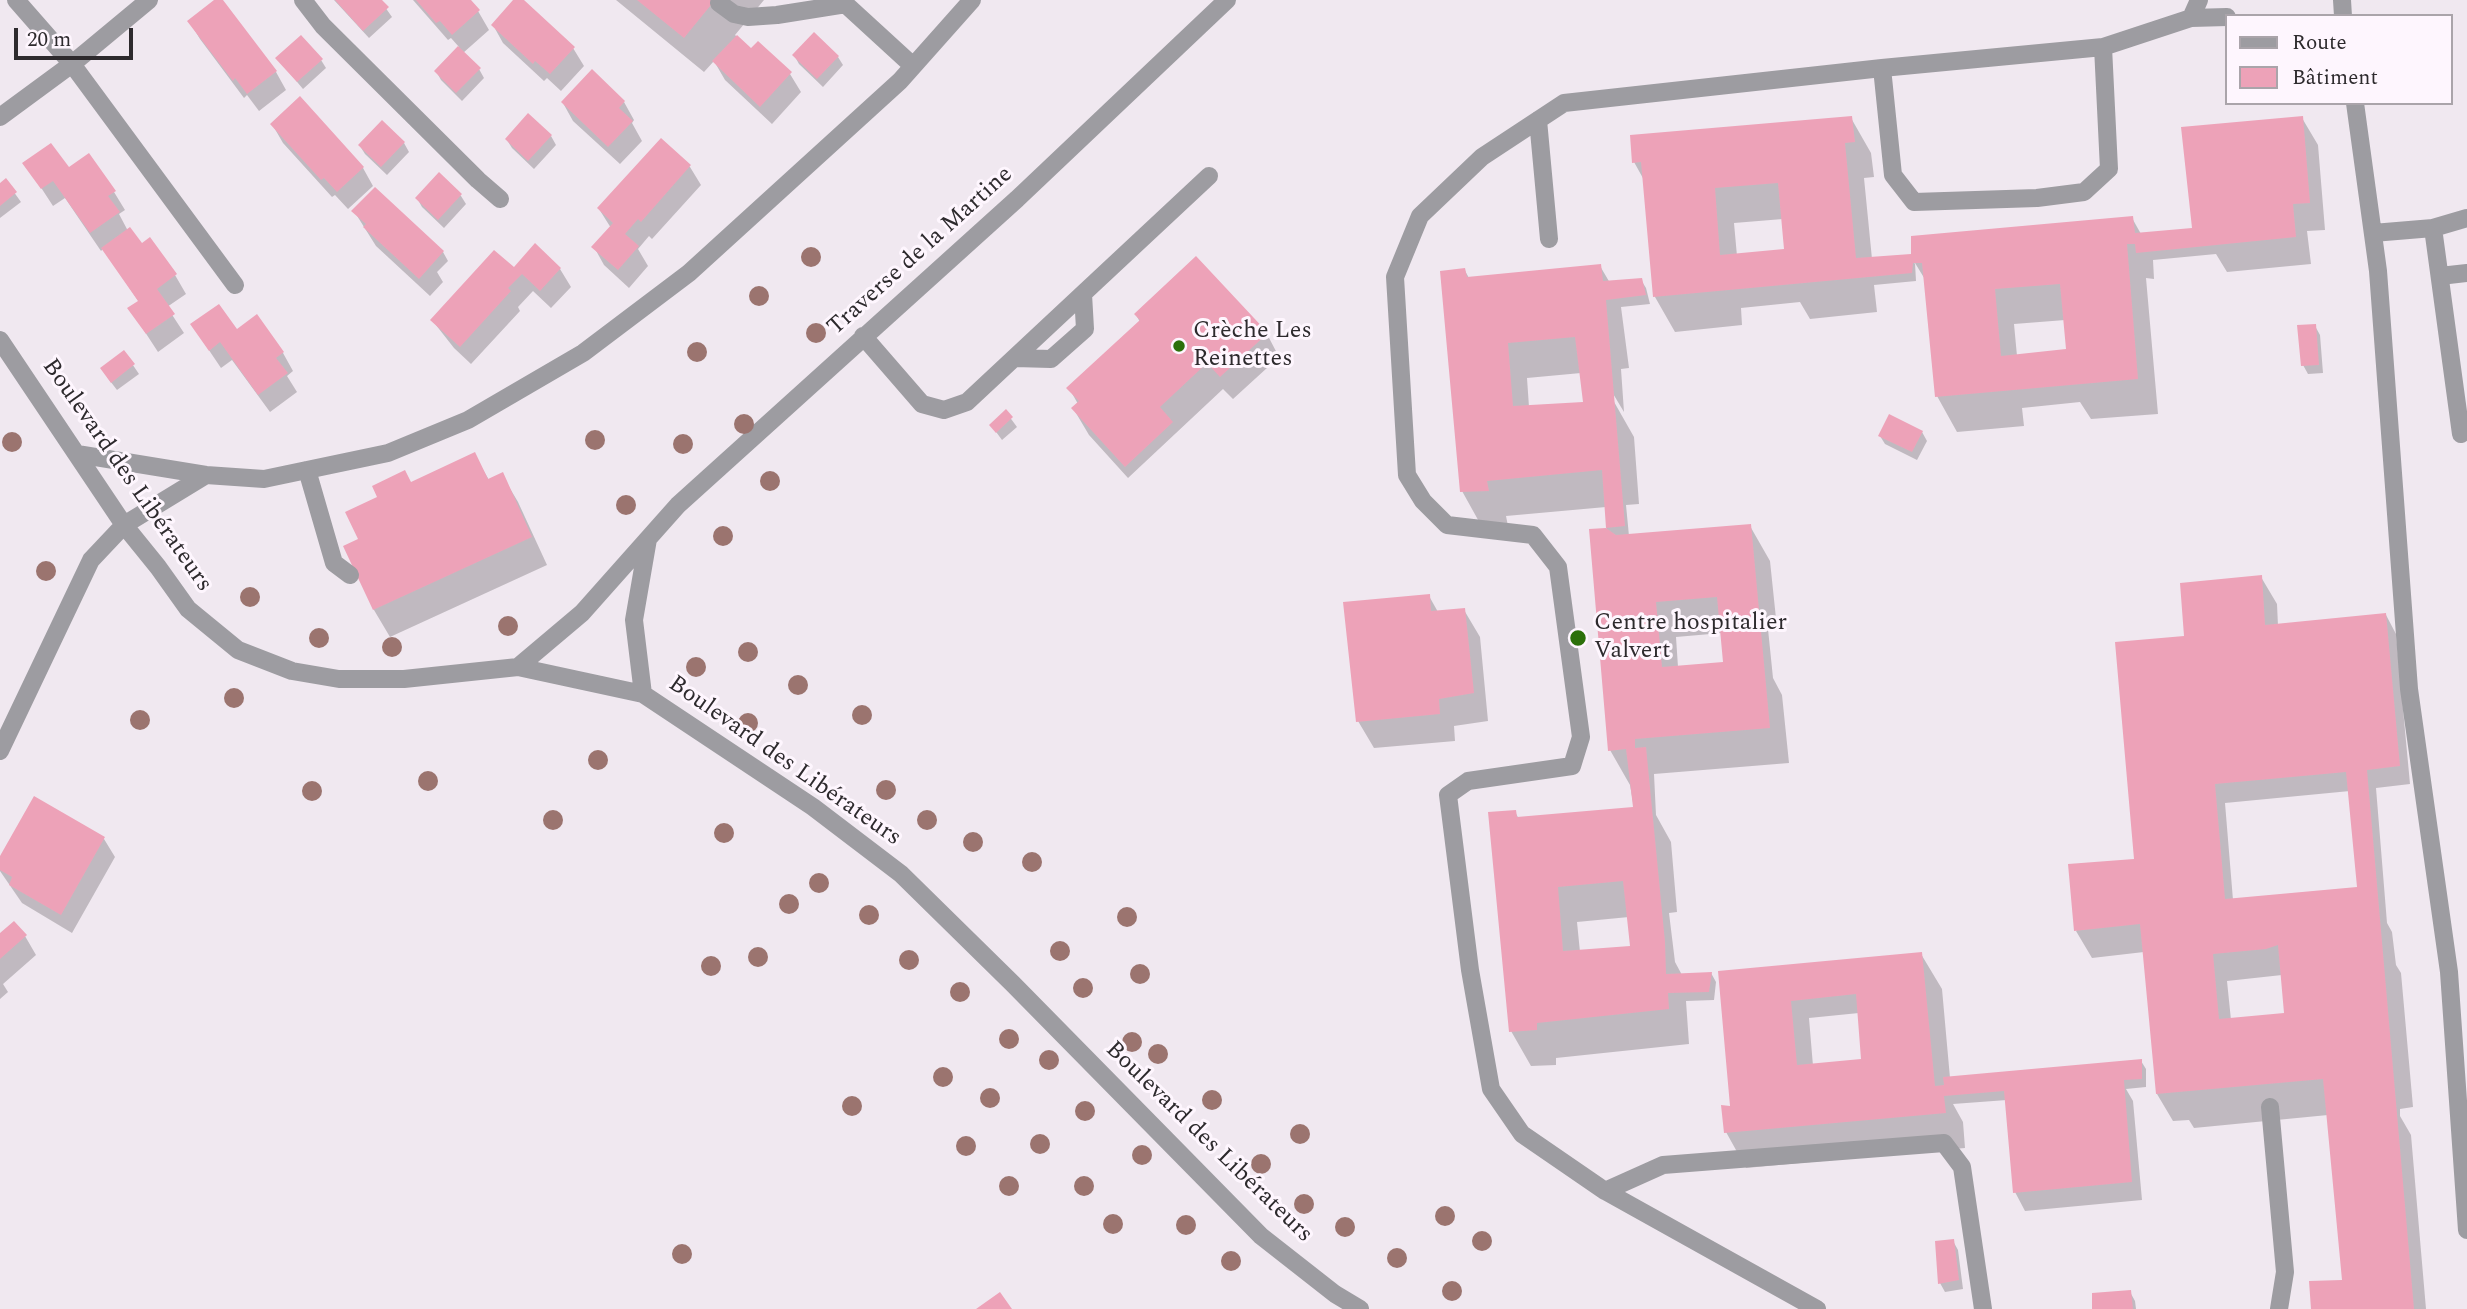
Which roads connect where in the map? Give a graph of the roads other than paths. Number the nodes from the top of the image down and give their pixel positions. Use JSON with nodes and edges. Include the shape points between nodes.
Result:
{"nodes":[{"id":1,"x":16,"y":0,"type":"edge"},
{"id":2,"x":149,"y":0,"type":"edge"},
{"id":3,"x":303,"y":0,"type":"edge"},
{"id":4,"x":972,"y":0,"type":"edge"},
{"id":5,"x":1227,"y":0,"type":"edge"},
{"id":6,"x":2200,"y":0,"type":"edge"},
{"id":7,"x":843,"y":2,"type":"edge"},
{"id":8,"x":719,"y":3,"type":"dead end"},
{"id":9,"x":2226,"y":17,"type":"edge"},
{"id":10,"x":2190,"y":18,"type":"junction"},
{"id":11,"x":2103,"y":47,"type":"junction"},
{"id":12,"x":72,"y":64,"type":"junction"},
{"id":13,"x":914,"y":66,"type":"junction"},
{"id":14,"x":1882,"y":68,"type":"junction"},
{"id":15,"x":2355,"y":105,"type":"edge"},
{"id":16,"x":0,"y":117,"type":"edge"},
{"id":17,"x":1538,"y":120,"type":"junction"},
{"id":18,"x":1209,"y":176,"type":"dead end"},
{"id":19,"x":500,"y":199,"type":"dead end"},
{"id":20,"x":2467,"y":218,"type":"edge"},
{"id":21,"x":2433,"y":228,"type":"junction"},
{"id":22,"x":2373,"y":233,"type":"junction"},
{"id":23,"x":1549,"y":239,"type":"dead end"},
{"id":24,"x":2467,"y":273,"type":"edge"},
{"id":25,"x":2440,"y":276,"type":"junction"},
{"id":26,"x":235,"y":285,"type":"dead end"},
{"id":27,"x":1083,"y":294,"type":"junction"},
{"id":28,"x":863,"y":336,"type":"junction"},
{"id":29,"x":0,"y":340,"type":"edge"},
{"id":30,"x":1015,"y":358,"type":"junction"},
{"id":31,"x":2467,"y":427,"type":"edge"},
{"id":32,"x":77,"y":454,"type":"junction"},
{"id":33,"x":307,"y":470,"type":"junction"},
{"id":34,"x":206,"y":475,"type":"junction"},
{"id":35,"x":124,"y":525,"type":"junction"},
{"id":36,"x":648,"y":539,"type":"junction"},
{"id":37,"x":350,"y":575,"type":"dead end"},
{"id":38,"x":518,"y":667,"type":"junction"},
{"id":39,"x":643,"y":694,"type":"junction"},
{"id":40,"x":0,"y":751,"type":"edge"},
{"id":41,"x":2270,"y":1107,"type":"dead end"},
{"id":42,"x":1605,"y":1191,"type":"junction"},
{"id":43,"x":2467,"y":1230,"type":"edge"},
{"id":44,"x":1360,"y":1309,"type":"edge"},
{"id":45,"x":1818,"y":1309,"type":"edge"},
{"id":46,"x":1983,"y":1309,"type":"edge"},
{"id":47,"x":2279,"y":1309,"type":"edge"}],
"edges":[{"from":1,"to":12,"type":"street"},
{"from":2,"to":12,"type":"street"},
{"from":3,"to":19,"type":"street","via":[[323,26]]},
{"from":4,"to":13,"type":"street"},
{"from":5,"to":28,"type":"street","name":"Traverse de la Martine","via":[[1017,199]]},
{"from":6,"to":10,"type":"street"},
{"from":7,"to":8,"type":"street","via":[[748,17]]},
{"from":7,"to":13,"type":"street"},
{"from":9,"to":10,"type":"street"},
{"from":10,"to":11,"type":"street"},
{"from":11,"to":14,"type":"street"},
{"from":11,"to":14,"type":"street","via":[[2109,169],[2084,192],[2037,198],[1914,202],[1893,175]]},
{"from":12,"to":16,"type":"street"},
{"from":12,"to":26,"type":"street"},
{"from":13,"to":33,"type":"street","via":[[690,273],[583,353],[456,425],[388,453]]},
{"from":14,"to":17,"type":"street","via":[[1564,103]]},
{"from":15,"to":22,"type":"street"},
{"from":17,"to":23,"type":"street"},
{"from":17,"to":42,"type":"street","via":[[1482,157],[1420,216],[1395,277],[1406,461],[1407,475],[1423,501],[1447,525],[1532,535],[1558,567],[1581,737],[1572,765],[1468,781],[1448,795],[1470,970],[1491,1089],[1522,1134]]},
{"from":18,"to":27,"type":"street"},
{"from":20,"to":21,"type":"street"},
{"from":21,"to":22,"type":"street"},
{"from":21,"to":25,"type":"street"},
{"from":22,"to":43,"type":"street","via":[[2409,689],[2449,972]]},
{"from":24,"to":25,"type":"street"},
{"from":25,"to":31,"type":"street","via":[[2461,433]]},
{"from":27,"to":30,"type":"street"},
{"from":27,"to":30,"type":"street","via":[[1085,329],[1051,359]]},
{"from":28,"to":30,"type":"street","via":[[922,404],[944,410],[967,402]]},
{"from":28,"to":36,"type":"street","name":"Traverse de la Martine","via":[[678,505]]},
{"from":29,"to":32,"type":"street","name":"Boulevard des Libérateurs"},
{"from":32,"to":34,"type":"street"},
{"from":32,"to":35,"type":"street","name":"Boulevard des Libérateurs"},
{"from":33,"to":34,"type":"street","via":[[264,479]]},
{"from":33,"to":37,"type":"street","via":[[334,563]]},
{"from":34,"to":35,"type":"street"},
{"from":35,"to":38,"type":"street","name":"Boulevard des Libérateurs","via":[[188,609],[238,650],[292,671],[339,679],[404,679]]},
{"from":35,"to":40,"type":"street","via":[[91,560]]},
{"from":36,"to":38,"type":"street","name":"Traverse de la Martine","via":[[582,613]]},
{"from":36,"to":39,"type":"street","via":[[634,620]]},
{"from":38,"to":39,"type":"street","name":"Boulevard des Libérateurs"},
{"from":39,"to":44,"type":"street","name":"Boulevard des Libérateurs","via":[[813,807],[901,874],[1261,1236]]},
{"from":41,"to":47,"type":"street","via":[[2285,1272]]},
{"from":42,"to":45,"type":"street"},
{"from":42,"to":46,"type":"street","via":[[1662,1166],[1944,1143],[1962,1167]]}]}
